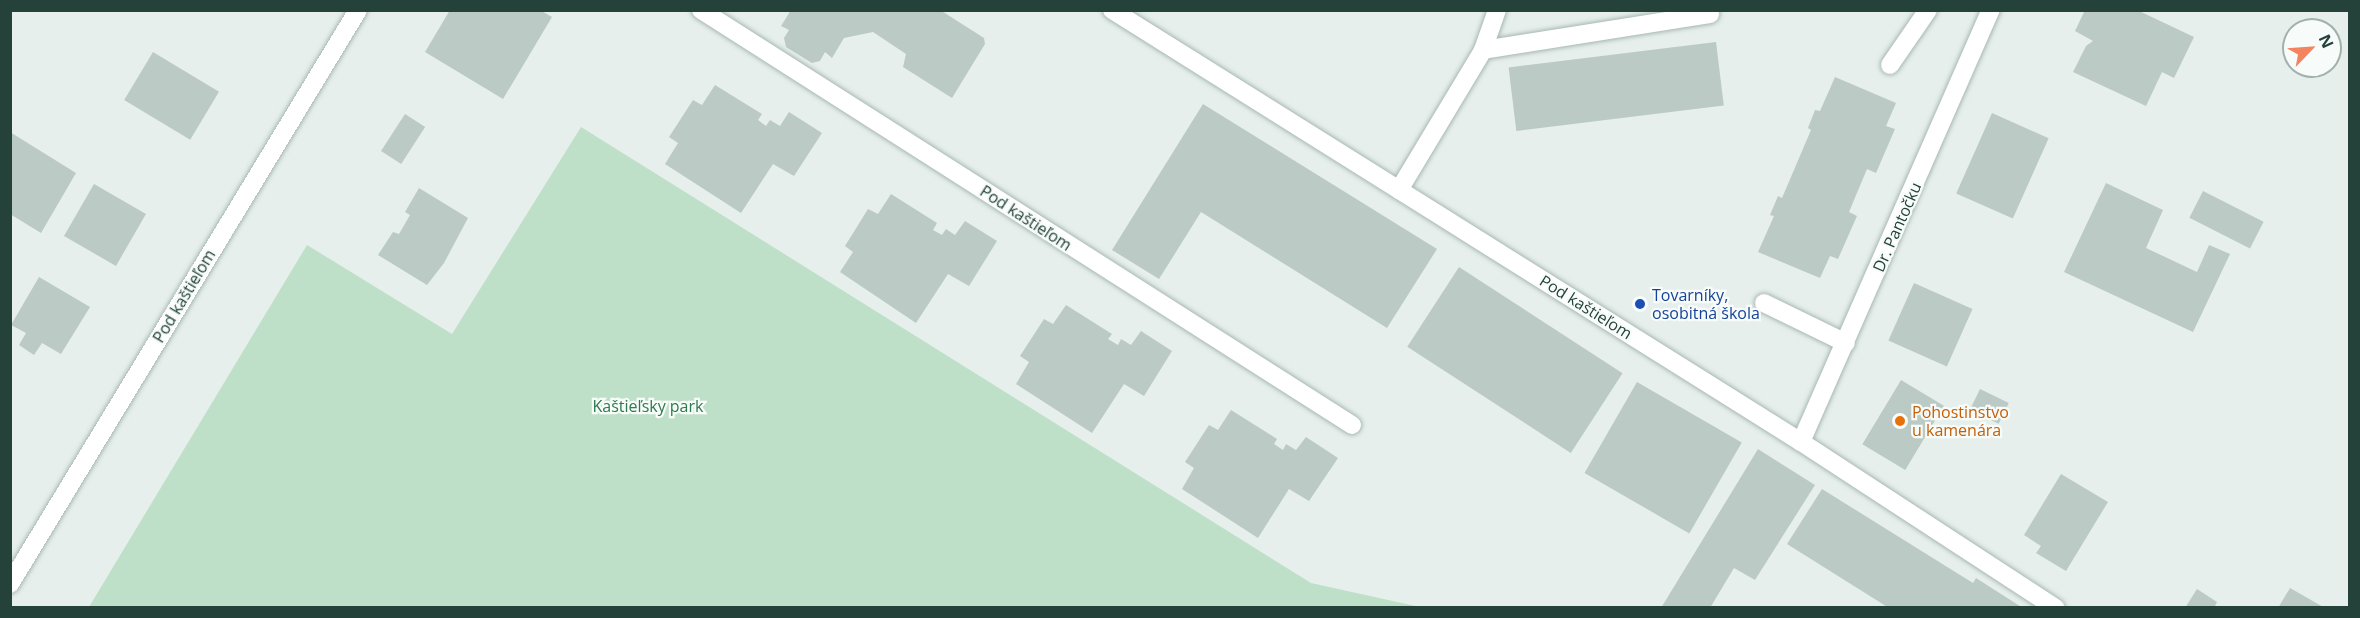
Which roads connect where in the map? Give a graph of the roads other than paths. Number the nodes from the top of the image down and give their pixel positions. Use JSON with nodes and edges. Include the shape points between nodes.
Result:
{"nodes":[{"id":1,"x":358,"y":10,"type":"edge"},
{"id":2,"x":701,"y":10,"type":"edge"},
{"id":3,"x":1497,"y":10,"type":"edge"},
{"id":4,"x":1928,"y":10,"type":"edge"},
{"id":5,"x":1991,"y":10,"type":"edge"},
{"id":6,"x":1119,"y":12,"type":"edge"},
{"id":7,"x":1710,"y":14,"type":"dead end"},
{"id":8,"x":1483,"y":50,"type":"junction"},
{"id":9,"x":1890,"y":65,"type":"dead end"},
{"id":10,"x":1399,"y":190,"type":"junction"},
{"id":11,"x":1764,"y":303,"type":"dead end"},
{"id":12,"x":1846,"y":343,"type":"junction"},
{"id":13,"x":1352,"y":425,"type":"dead end"},
{"id":14,"x":1801,"y":442,"type":"junction"},
{"id":15,"x":10,"y":584,"type":"edge"},
{"id":16,"x":2056,"y":608,"type":"edge"}],
"edges":[{"from":1,"to":15,"type":"street","name":"Pod kaštieľom"},
{"from":2,"to":13,"type":"street","name":"Pod kaštieľom"},
{"from":3,"to":8,"type":"street"},
{"from":4,"to":9,"type":"street"},
{"from":5,"to":12,"type":"street","name":"Dr. Pantočku"},
{"from":6,"to":10,"type":"street","name":"Pod kaštieľom"},
{"from":7,"to":8,"type":"street"},
{"from":8,"to":10,"type":"street"},
{"from":10,"to":14,"type":"street","name":"Pod kaštieľom"},
{"from":11,"to":12,"type":"street"},
{"from":12,"to":14,"type":"street","name":"Dr. Pantočku"},
{"from":14,"to":16,"type":"street","name":"Pod kaštieľom"}]}
